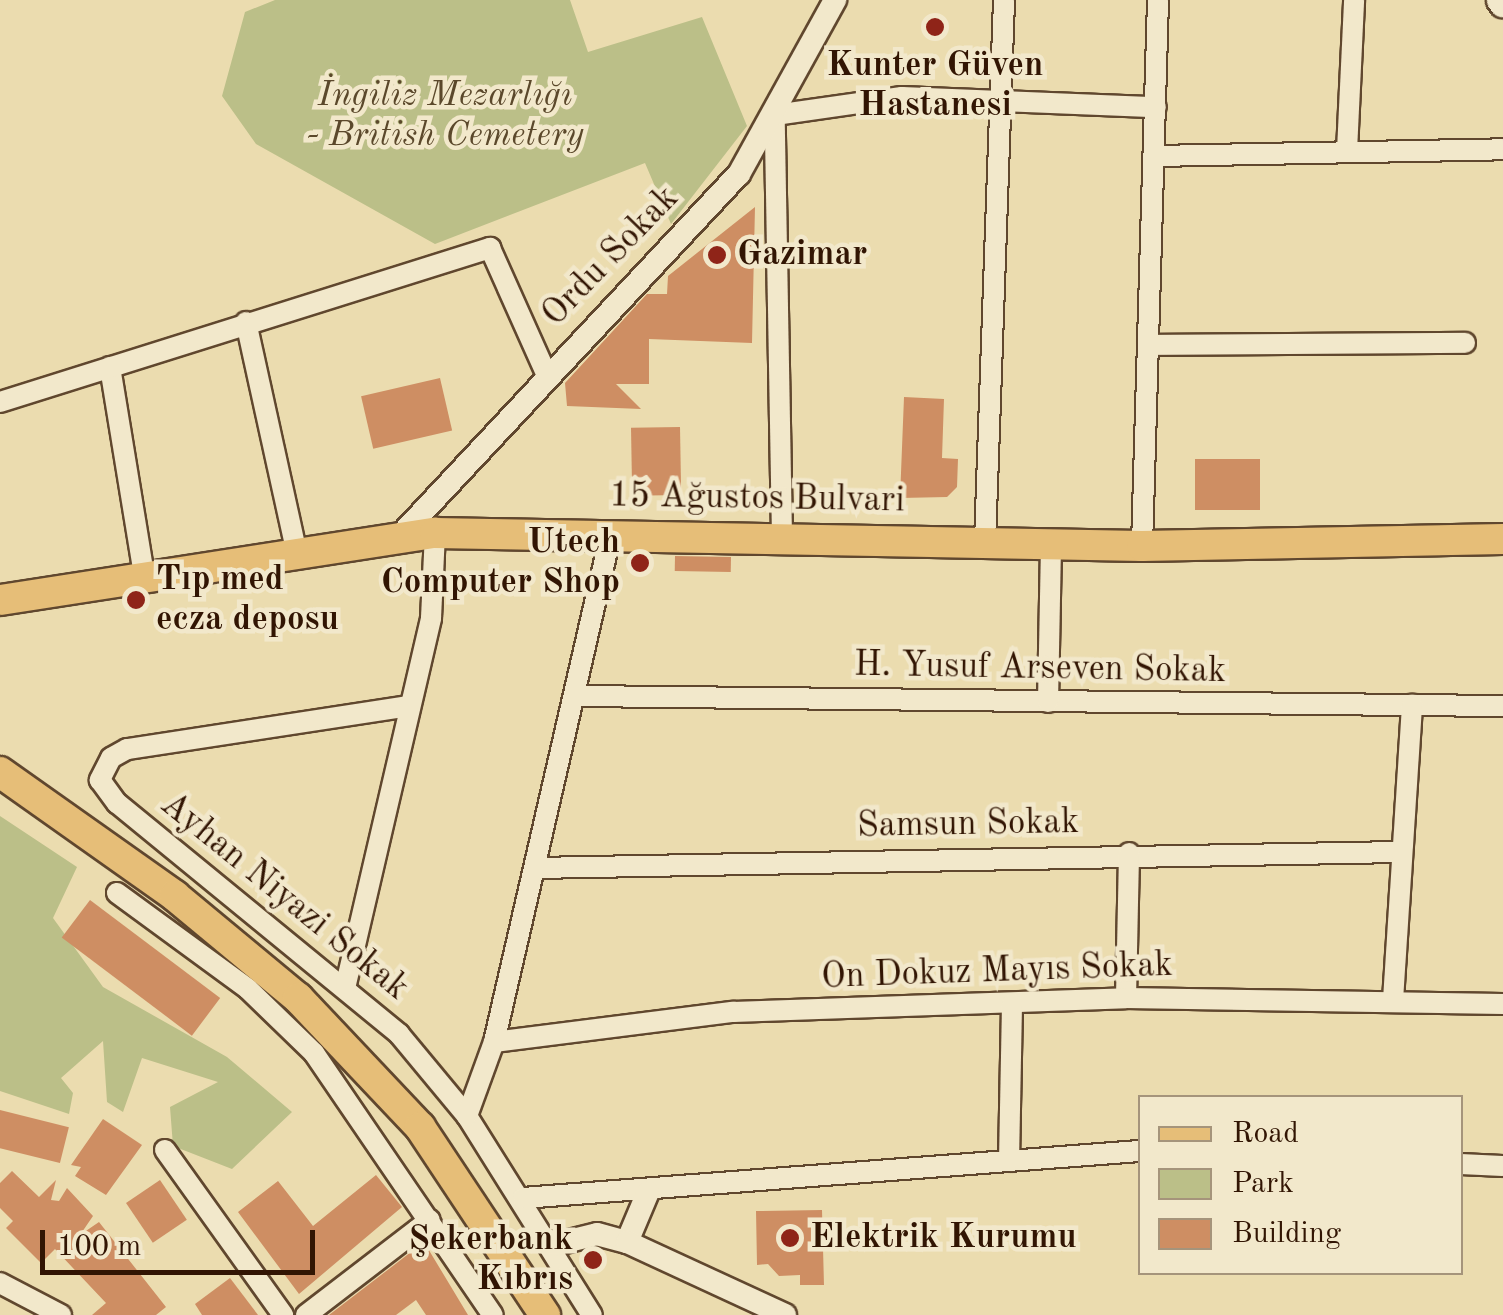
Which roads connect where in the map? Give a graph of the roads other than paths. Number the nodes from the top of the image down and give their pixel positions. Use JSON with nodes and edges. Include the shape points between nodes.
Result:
{"nodes":[{"id":1,"x":834,"y":0,"type":"edge"},
{"id":2,"x":1004,"y":0,"type":"edge"},
{"id":3,"x":1158,"y":0,"type":"edge"},
{"id":4,"x":1354,"y":0,"type":"edge"},
{"id":5,"x":1002,"y":98,"type":"junction"},
{"id":6,"x":1156,"y":106,"type":"junction"},
{"id":7,"x":774,"y":115,"type":"junction"},
{"id":8,"x":1503,"y":148,"type":"edge"},
{"id":9,"x":1347,"y":152,"type":"junction"},
{"id":10,"x":1154,"y":156,"type":"junction"},
{"id":11,"x":246,"y":322,"type":"junction"},
{"id":12,"x":1465,"y":343,"type":"dead end"},
{"id":13,"x":1148,"y":345,"type":"junction"},
{"id":14,"x":110,"y":367,"type":"junction"},
{"id":15,"x":546,"y":373,"type":"junction"},
{"id":16,"x":0,"y":402,"type":"edge"},
{"id":17,"x":435,"y":533,"type":"junction"},
{"id":18,"x":611,"y":533,"type":"junction"},
{"id":19,"x":400,"y":536,"type":"junction"},
{"id":20,"x":782,"y":537,"type":"junction"},
{"id":21,"x":1503,"y":539,"type":"edge"},
{"id":22,"x":985,"y":542,"type":"junction"},
{"id":23,"x":1051,"y":544,"type":"junction"},
{"id":24,"x":1142,"y":546,"type":"junction"},
{"id":25,"x":296,"y":550,"type":"junction"},
{"id":26,"x":144,"y":574,"type":"junction"},
{"id":27,"x":5,"y":602,"type":"edge"},
{"id":28,"x":577,"y":696,"type":"junction"},
{"id":29,"x":1048,"y":702,"type":"junction"},
{"id":30,"x":1412,"y":705,"type":"junction"},
{"id":31,"x":409,"y":706,"type":"junction"},
{"id":32,"x":1503,"y":706,"type":"edge"},
{"id":33,"x":0,"y":772,"type":"edge"},
{"id":34,"x":14,"y":792,"type":"edge"},
{"id":35,"x":1402,"y":852,"type":"junction"},
{"id":36,"x":1129,"y":854,"type":"junction"},
{"id":37,"x":535,"y":868,"type":"junction"},
{"id":38,"x":117,"y":893,"type":"dead end"},
{"id":39,"x":346,"y":984,"type":"junction"},
{"id":40,"x":1126,"y":998,"type":"junction"},
{"id":41,"x":1392,"y":1000,"type":"junction"},
{"id":42,"x":1012,"y":1004,"type":"junction"},
{"id":43,"x":1503,"y":1004,"type":"edge"},
{"id":44,"x":494,"y":1042,"type":"junction"},
{"id":45,"x":467,"y":1116,"type":"junction"},
{"id":46,"x":165,"y":1150,"type":"dead end"},
{"id":47,"x":1138,"y":1152,"type":"edge"},
{"id":48,"x":1009,"y":1161,"type":"junction"},
{"id":49,"x":1463,"y":1164,"type":"edge"},
{"id":50,"x":1503,"y":1166,"type":"edge"},
{"id":51,"x":648,"y":1192,"type":"junction"},
{"id":52,"x":523,"y":1198,"type":"junction"},
{"id":53,"x":430,"y":1220,"type":"junction"},
{"id":54,"x":627,"y":1242,"type":"junction"},
{"id":55,"x":553,"y":1246,"type":"junction"},
{"id":56,"x":0,"y":1283,"type":"edge"},
{"id":57,"x":61,"y":1315,"type":"edge"},
{"id":58,"x":282,"y":1315,"type":"edge"},
{"id":59,"x":306,"y":1315,"type":"edge"},
{"id":60,"x":493,"y":1315,"type":"edge"},
{"id":61,"x":545,"y":1315,"type":"edge"},
{"id":62,"x":592,"y":1315,"type":"edge"},
{"id":63,"x":785,"y":1315,"type":"edge"}],
"edges":[{"from":1,"to":7,"type":"street","name":"Ordu Sokak"},
{"from":2,"to":5,"type":"street"},
{"from":3,"to":6,"type":"street"},
{"from":4,"to":9,"type":"street"},
{"from":5,"to":6,"type":"street"},
{"from":5,"to":7,"type":"street","via":[[902,97]]},
{"from":5,"to":22,"type":"street"},
{"from":6,"to":10,"type":"street"},
{"from":7,"to":15,"type":"street","name":"Ordu Sokak","via":[[718,198]]},
{"from":7,"to":20,"type":"street"},
{"from":8,"to":9,"type":"street"},
{"from":9,"to":10,"type":"street"},
{"from":10,"to":13,"type":"street"},
{"from":11,"to":14,"type":"street"},
{"from":11,"to":15,"type":"street","via":[[490,248]]},
{"from":11,"to":25,"type":"street"},
{"from":12,"to":13,"type":"street"},
{"from":13,"to":24,"type":"street"},
{"from":14,"to":16,"type":"street"},
{"from":14,"to":26,"type":"street"},
{"from":15,"to":19,"type":"street","name":"Ordu Sokak"},
{"from":17,"to":18,"type":"main road","name":"15 Ağustos Bulvari"},
{"from":17,"to":19,"type":"main road","name":"15 Ağustos Bulvari"},
{"from":17,"to":31,"type":"street","via":[[431,618]]},
{"from":18,"to":20,"type":"main road","name":"15 Ağustos Bulvari"},
{"from":18,"to":28,"type":"street"},
{"from":19,"to":25,"type":"main road","name":"15 Ağustos Bulvari"},
{"from":20,"to":22,"type":"main road","name":"15 Ağustos Bulvari"},
{"from":21,"to":24,"type":"main road","name":"15 Ağustos Bulvari"},
{"from":22,"to":23,"type":"main road","name":"15 Ağustos Bulvari"},
{"from":23,"to":24,"type":"main road","name":"15 Ağustos Bulvari"},
{"from":23,"to":29,"type":"street"},
{"from":25,"to":26,"type":"main road","name":"15 Ağustos Bulvari"},
{"from":26,"to":27,"type":"main road","name":"15 Ağustos Bulvari"},
{"from":28,"to":29,"type":"street","name":"H. Yusuf Arseven Sokak"},
{"from":28,"to":37,"type":"street"},
{"from":29,"to":30,"type":"street","name":"H. Yusuf Arseven Sokak"},
{"from":30,"to":32,"type":"street","name":"H. Yusuf Arseven Sokak"},
{"from":30,"to":35,"type":"street"},
{"from":31,"to":39,"type":"street"},
{"from":31,"to":39,"type":"street","name":"Ayhan Niyazi Sokak","via":[[127,749],[111,758],[100,780],[116,803]]},
{"from":33,"to":34,"type":"main road"},
{"from":34,"to":61,"type":"main road","via":[[175,896],[298,998],[420,1127]]},
{"from":35,"to":36,"type":"street","name":"Samsun Sokak"},
{"from":35,"to":41,"type":"street"},
{"from":36,"to":37,"type":"street","name":"Samsun Sokak"},
{"from":36,"to":40,"type":"street"},
{"from":37,"to":44,"type":"street"},
{"from":38,"to":53,"type":"street","via":[[248,989],[314,1053]]},
{"from":39,"to":45,"type":"street","name":"Ayhan Niyazi Sokak","via":[[399,1034]]},
{"from":40,"to":41,"type":"street","name":"On Dokuz Mayıs Sokak"},
{"from":40,"to":42,"type":"street","name":"On Dokuz Mayıs Sokak"},
{"from":41,"to":43,"type":"street","name":"On Dokuz Mayıs Sokak"},
{"from":42,"to":44,"type":"street","name":"On Dokuz Mayıs Sokak","via":[[733,1012]]},
{"from":42,"to":48,"type":"street"},
{"from":44,"to":45,"type":"street"},
{"from":45,"to":52,"type":"street","name":"Ayhan Niyazi Sokak"},
{"from":46,"to":58,"type":"street"},
{"from":47,"to":48,"type":"street"},
{"from":48,"to":51,"type":"street"},
{"from":49,"to":50,"type":"street"},
{"from":51,"to":52,"type":"street"},
{"from":51,"to":54,"type":"street"},
{"from":52,"to":55,"type":"street","name":"Ayhan Niyazi Sokak"},
{"from":53,"to":59,"type":"street"},
{"from":53,"to":60,"type":"street"},
{"from":54,"to":55,"type":"street","via":[[597,1234]]},
{"from":54,"to":63,"type":"street"},
{"from":55,"to":62,"type":"street","name":"Ayhan Niyazi Sokak"},
{"from":56,"to":57,"type":"street"}]}
